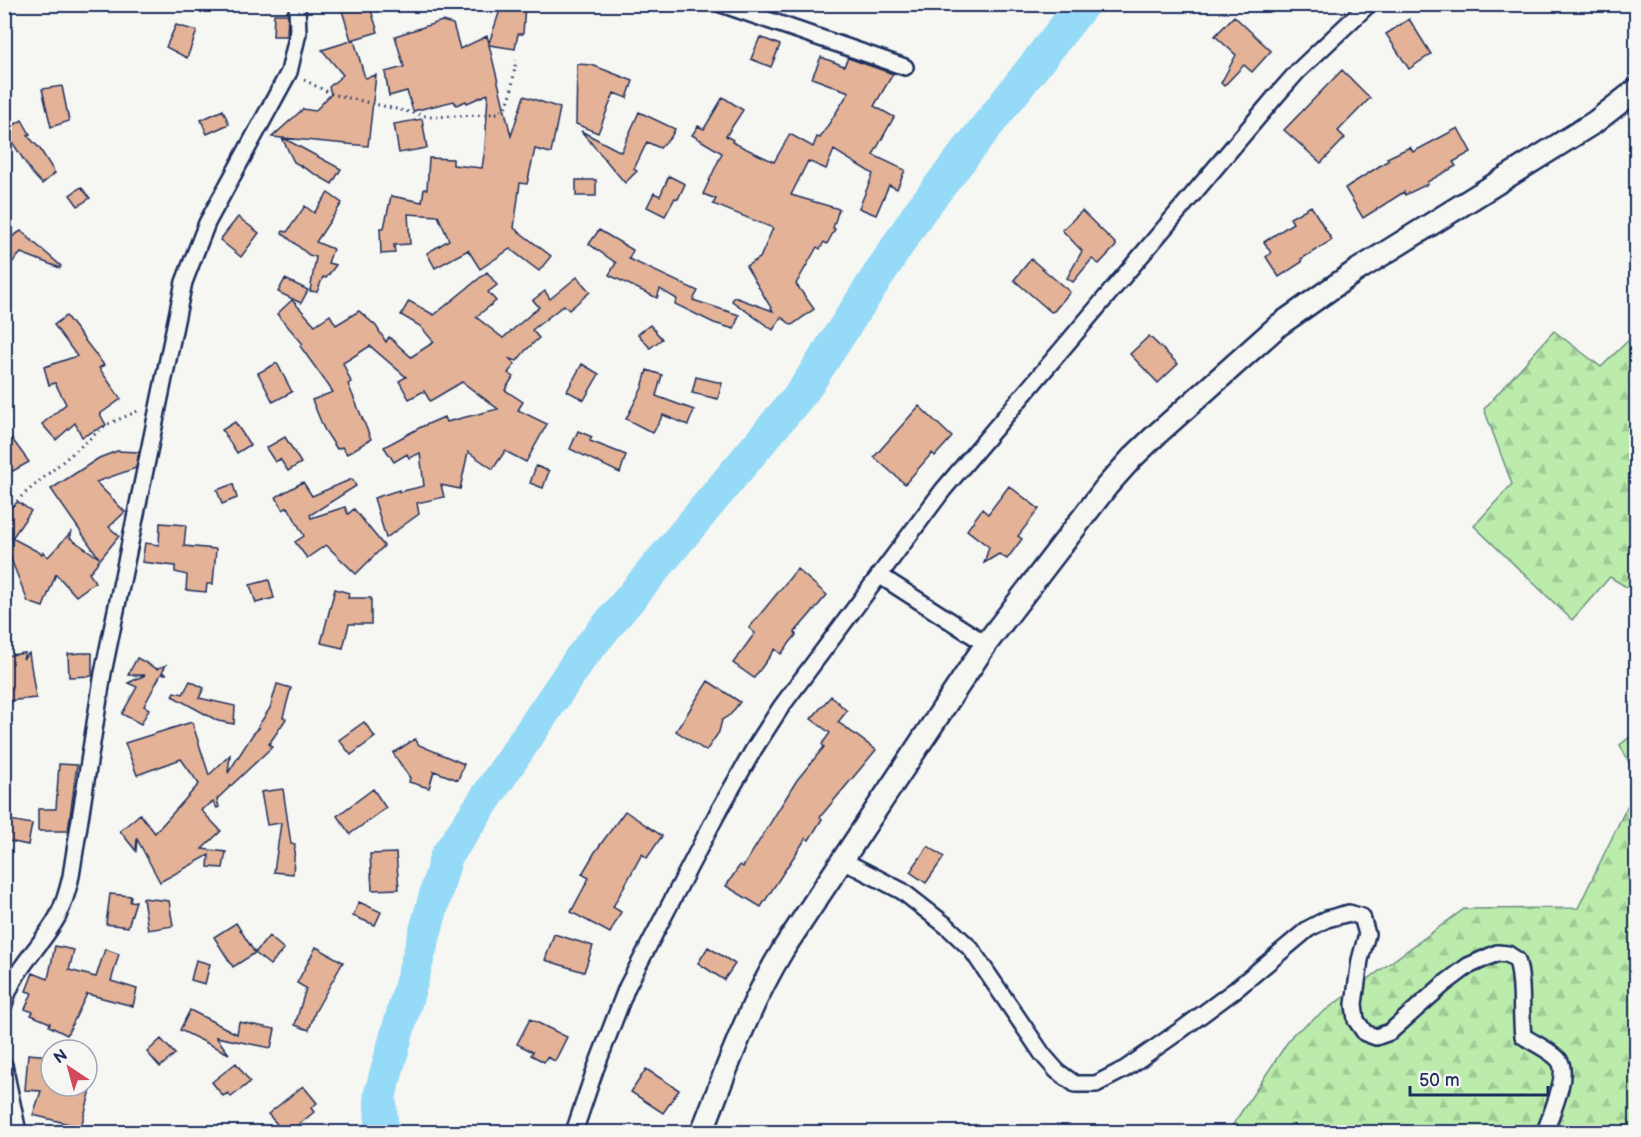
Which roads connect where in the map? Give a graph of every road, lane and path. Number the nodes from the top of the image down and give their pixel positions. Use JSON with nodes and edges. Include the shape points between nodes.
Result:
{"nodes":[{"id":1,"x":297,"y":4,"type":"edge"},
{"id":2,"x":721,"y":4,"type":"edge"},
{"id":3,"x":1369,"y":4,"type":"edge"},
{"id":4,"x":516,"y":60,"type":"dead end"},
{"id":5,"x":905,"y":67,"type":"dead end"},
{"id":6,"x":289,"y":72,"type":"junction"},
{"id":7,"x":1636,"y":90,"type":"edge"},
{"id":8,"x":158,"y":402,"type":"junction"},
{"id":9,"x":4,"y":514,"type":"edge"},
{"id":10,"x":879,"y":575,"type":"junction"},
{"id":11,"x":986,"y":644,"type":"junction"},
{"id":12,"x":842,"y":860,"type":"junction"},
{"id":13,"x":4,"y":1005,"type":"edge"},
{"id":14,"x":4,"y":1065,"type":"edge"},
{"id":15,"x":18,"y":1132,"type":"edge"},
{"id":16,"x":574,"y":1132,"type":"edge"},
{"id":17,"x":702,"y":1132,"type":"edge"},
{"id":18,"x":1545,"y":1132,"type":"edge"}],
"edges":[{"from":1,"to":6,"type":"street","via":[[298,33]]},
{"from":2,"to":5,"type":"street"},
{"from":3,"to":10,"type":"street","via":[[1276,96],[943,490]]},
{"from":4,"to":6,"type":"path","via":[[507,105],[498,113],[482,115],[429,117],[332,94]]},
{"from":6,"to":8,"type":"street","via":[[207,223],[184,282]]},
{"from":7,"to":11,"type":"street","via":[[1595,122],[1356,271],[1279,325],[1132,458]]},
{"from":8,"to":9,"type":"path","via":[[106,425]]},
{"from":8,"to":13,"type":"street","via":[[103,673],[71,876],[57,917],[17,974]]},
{"from":10,"to":11,"type":"street"},
{"from":10,"to":16,"type":"street","via":[[782,707],[717,814],[627,987]]},
{"from":11,"to":12,"type":"street"},
{"from":12,"to":17,"type":"street","via":[[762,983]]},
{"from":12,"to":18,"type":"street","via":[[903,891],[971,949],[1043,1055],[1075,1084],[1096,1084],[1125,1069],[1226,996],[1308,929],[1348,912],[1362,917],[1367,934],[1354,1004],[1356,1020],[1365,1033],[1376,1037],[1389,1032],[1468,966],[1497,953],[1508,954],[1517,960],[1521,976],[1523,1036],[1561,1062],[1564,1076]]},
{"from":14,"to":15,"type":"street"}]}
